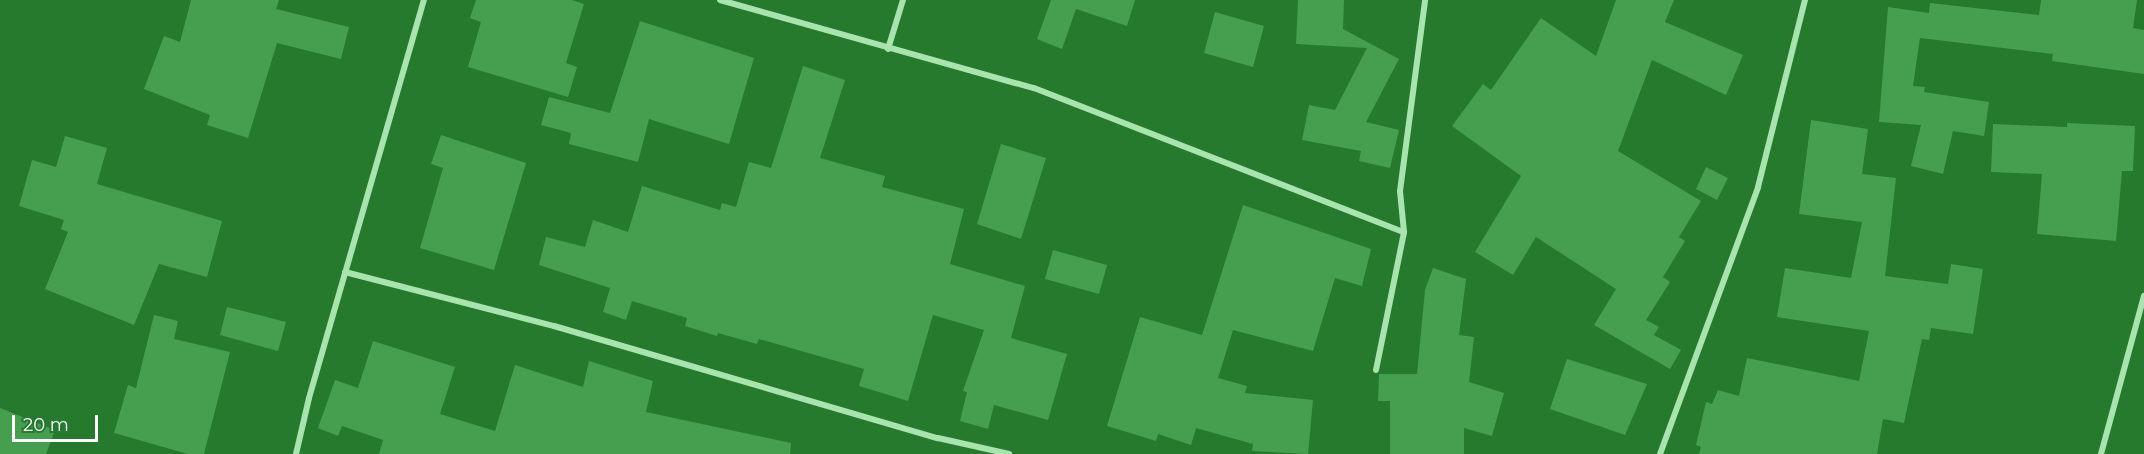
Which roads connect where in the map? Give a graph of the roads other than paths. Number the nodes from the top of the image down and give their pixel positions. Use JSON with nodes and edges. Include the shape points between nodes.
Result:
{"nodes":[{"id":1,"x":424,"y":0,"type":"edge"},
{"id":2,"x":720,"y":0,"type":"edge"},
{"id":3,"x":903,"y":0,"type":"edge"},
{"id":4,"x":1425,"y":0,"type":"edge"},
{"id":5,"x":1804,"y":0,"type":"edge"},
{"id":6,"x":888,"y":49,"type":"junction"},
{"id":7,"x":1404,"y":232,"type":"junction"},
{"id":8,"x":345,"y":272,"type":"junction"},
{"id":9,"x":2144,"y":296,"type":"edge"},
{"id":10,"x":1376,"y":370,"type":"dead end"},
{"id":11,"x":296,"y":454,"type":"edge"},
{"id":12,"x":1009,"y":454,"type":"edge"},
{"id":13,"x":1660,"y":454,"type":"edge"},
{"id":14,"x":2101,"y":454,"type":"edge"}],
"edges":[{"from":1,"to":8,"type":"street"},
{"from":2,"to":6,"type":"street"},
{"from":3,"to":6,"type":"street"},
{"from":4,"to":7,"type":"street","via":[[1400,191]]},
{"from":5,"to":13,"type":"street","via":[[1758,187]]},
{"from":6,"to":7,"type":"street","via":[[1034,88]]},
{"from":7,"to":10,"type":"street"},
{"from":8,"to":11,"type":"street"},
{"from":8,"to":12,"type":"street","via":[[554,326],[938,438]]},
{"from":9,"to":14,"type":"street"}]}
